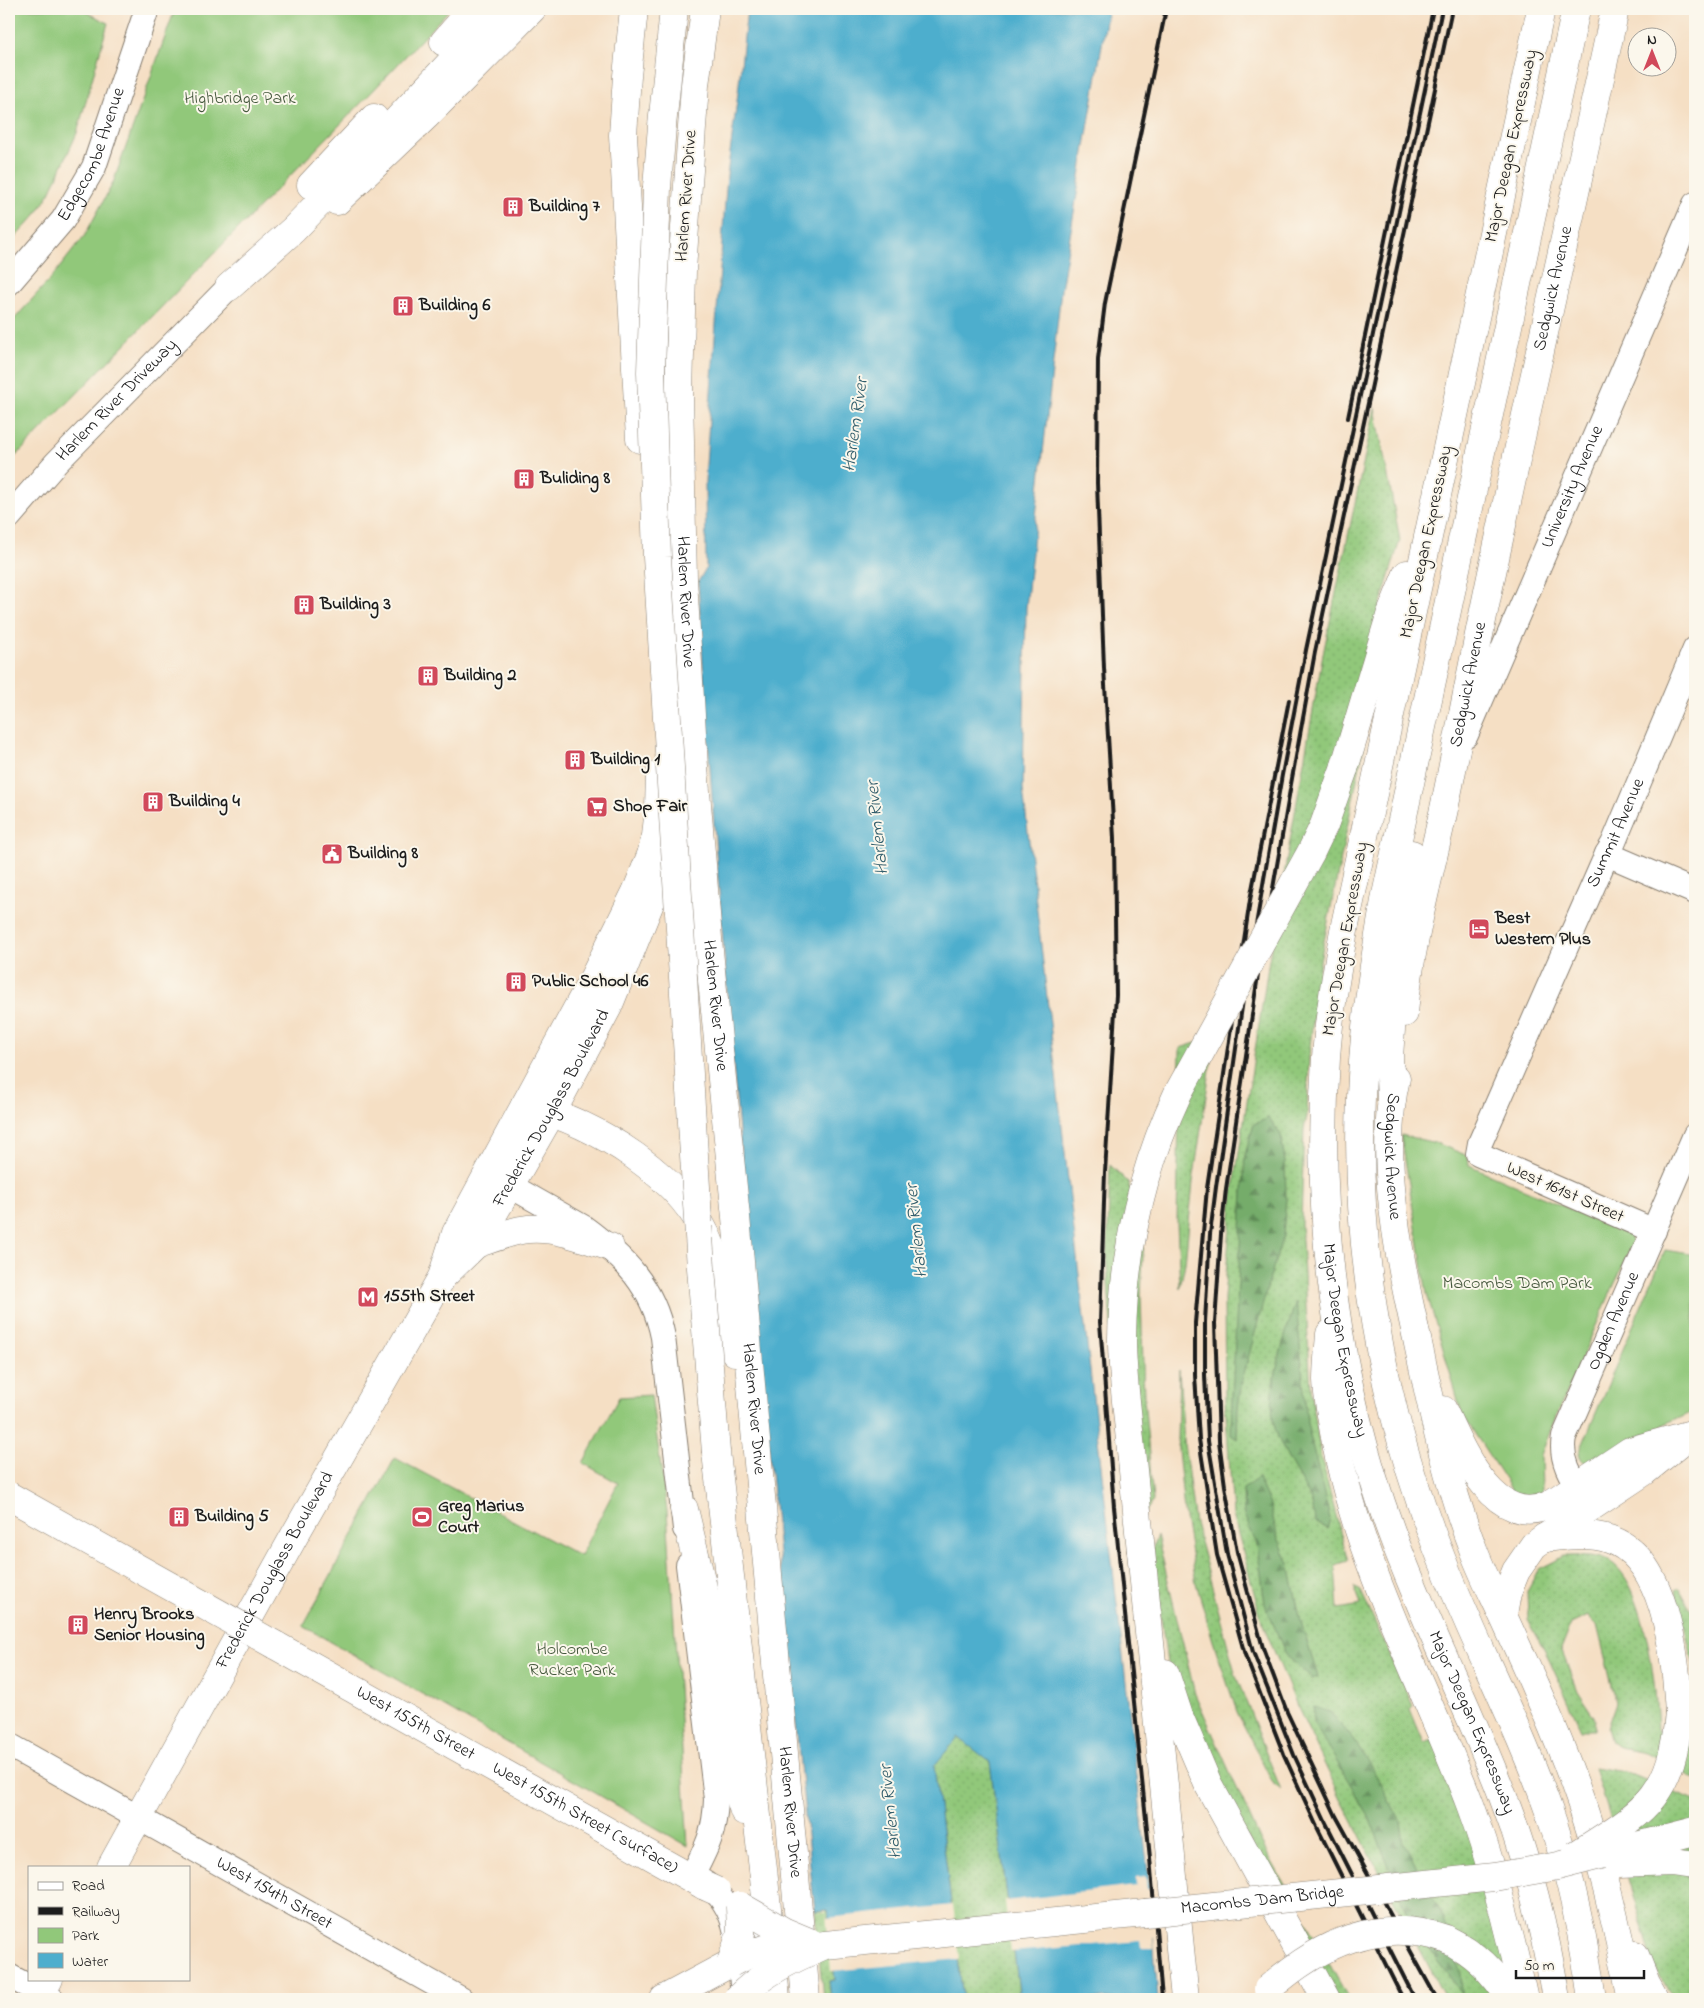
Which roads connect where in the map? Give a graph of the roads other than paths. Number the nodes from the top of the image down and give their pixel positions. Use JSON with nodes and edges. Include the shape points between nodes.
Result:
{"nodes":[{"id":1,"x":473,"y":9,"type":"edge"},
{"id":2,"x":501,"y":9,"type":"edge"},
{"id":3,"x":532,"y":9,"type":"edge"},
{"id":4,"x":634,"y":9,"type":"edge"},
{"id":5,"x":674,"y":9,"type":"edge"},
{"id":6,"x":704,"y":9,"type":"edge"},
{"id":7,"x":1541,"y":9,"type":"edge"},
{"id":8,"x":1576,"y":9,"type":"edge"},
{"id":9,"x":1615,"y":9,"type":"edge"},
{"id":10,"x":142,"y":11,"type":"edge"},
{"id":11,"x":1695,"y":204,"type":"edge"},
{"id":12,"x":9,"y":283,"type":"edge"},
{"id":13,"x":229,"y":287,"type":"junction"},
{"id":14,"x":1436,"y":501,"type":"junction"},
{"id":15,"x":9,"y":517,"type":"edge"},
{"id":16,"x":1695,"y":649,"type":"edge"},
{"id":17,"x":1424,"y":718,"type":"junction"},
{"id":18,"x":694,"y":767,"type":"junction"},
{"id":19,"x":1452,"y":769,"type":"junction"},
{"id":20,"x":1607,"y":854,"type":"junction"},
{"id":21,"x":1695,"y":892,"type":"edge"},
{"id":22,"x":644,"y":894,"type":"junction"},
{"id":23,"x":571,"y":1049,"type":"junction"},
{"id":24,"x":1391,"y":1100,"type":"junction"},
{"id":25,"x":525,"y":1105,"type":"junction"},
{"id":26,"x":552,"y":1112,"type":"junction"},
{"id":27,"x":1695,"y":1135,"type":"edge"},
{"id":28,"x":1478,"y":1154,"type":"joint"},
{"id":29,"x":499,"y":1180,"type":"junction"},
{"id":30,"x":1654,"y":1232,"type":"junction"},
{"id":31,"x":476,"y":1244,"type":"junction"},
{"id":32,"x":610,"y":1247,"type":"junction"},
{"id":33,"x":442,"y":1277,"type":"junction"},
{"id":34,"x":1333,"y":1288,"type":"junction"},
{"id":35,"x":1424,"y":1365,"type":"junction"},
{"id":36,"x":753,"y":1414,"type":"junction"},
{"id":37,"x":1692,"y":1434,"type":"edge"},
{"id":38,"x":9,"y":1494,"type":"edge"},
{"id":39,"x":1584,"y":1496,"type":"junction"},
{"id":40,"x":684,"y":1509,"type":"junction"},
{"id":41,"x":1542,"y":1539,"type":"junction"},
{"id":42,"x":1147,"y":1606,"type":"junction"},
{"id":43,"x":1503,"y":1615,"type":"junction"},
{"id":44,"x":245,"y":1626,"type":"junction"},
{"id":45,"x":9,"y":1746,"type":"edge"},
{"id":46,"x":138,"y":1818,"type":"junction"},
{"id":47,"x":1695,"y":1831,"type":"edge"},
{"id":48,"x":1695,"y":1865,"type":"edge"},
{"id":49,"x":112,"y":1866,"type":"edge"},
{"id":50,"x":1558,"y":1866,"type":"junction"},
{"id":51,"x":692,"y":1876,"type":"junction"},
{"id":52,"x":1494,"y":1877,"type":"junction"},
{"id":53,"x":764,"y":1878,"type":"junction"},
{"id":54,"x":740,"y":1906,"type":"junction"},
{"id":55,"x":1613,"y":1909,"type":"junction"},
{"id":56,"x":771,"y":1938,"type":"junction"},
{"id":57,"x":825,"y":1945,"type":"junction"},
{"id":58,"x":9,"y":1976,"type":"edge"},
{"id":59,"x":723,"y":1985,"type":"edge"},
{"id":60,"x":45,"y":1993,"type":"edge"},
{"id":61,"x":461,"y":1999,"type":"edge"},
{"id":62,"x":664,"y":1999,"type":"edge"},
{"id":63,"x":743,"y":1999,"type":"edge"},
{"id":64,"x":776,"y":1999,"type":"edge"},
{"id":65,"x":806,"y":1999,"type":"edge"},
{"id":66,"x":1184,"y":1999,"type":"edge"},
{"id":67,"x":1260,"y":1999,"type":"edge"},
{"id":68,"x":1326,"y":1999,"type":"edge"},
{"id":69,"x":1510,"y":1999,"type":"edge"},
{"id":70,"x":1524,"y":1999,"type":"edge"},
{"id":71,"x":1556,"y":1999,"type":"edge"},
{"id":72,"x":1592,"y":1999,"type":"edge"},
{"id":73,"x":1632,"y":1999,"type":"edge"},
{"id":74,"x":1655,"y":1999,"type":"edge"}],
"edges":[{"from":1,"to":13,"type":"main road","via":[[280,217]]},
{"from":2,"to":13,"type":"main road","via":[[293,230]]},
{"from":3,"to":13,"type":"main road","via":[[298,238]]},
{"from":4,"to":22,"type":"main road","name":"Harlem River Drive","via":[[624,106],[624,164],[660,779],[658,823]]},
{"from":5,"to":53,"type":"main road","name":"Harlem River Drive","bridge":true,"via":[[654,251],[652,372],[657,557],[700,1268],[716,1452]]},
{"from":6,"to":18,"type":"main road","name":"Harlem River Drive","via":[[690,148],[680,342],[681,520]]},
{"from":7,"to":14,"type":"main road","name":"Major Deegan Expressway"},
{"from":8,"to":17,"type":"main road","name":"Major Deegan Expressway"},
{"from":9,"to":19,"type":"main road","name":"Sedgwick Avenue"},
{"from":10,"to":12,"type":"street","name":"Edgecombe Avenue","via":[[94,166],[63,220]]},
{"from":11,"to":19,"type":"street","name":"University Avenue"},
{"from":13,"to":15,"type":"street","name":"Harlem River Driveway","via":[[56,464]]},
{"from":14,"to":34,"type":"main road","name":"Major Deegan Expressway","via":[[1334,988],[1326,1056],[1324,1142]]},
{"from":14,"to":42,"type":"main road","bridge":true,"via":[[1390,616],[1324,825],[1192,1066],[1166,1118],[1147,1170],[1134,1224],[1125,1285],[1123,1358]]},
{"from":16,"to":20,"type":"street","name":"Summit Avenue"},
{"from":17,"to":24,"type":"main road","via":[[1411,867],[1394,974],[1388,1057]]},
{"from":17,"to":72,"type":"main road","name":"Major Deegan Expressway","via":[[1384,905],[1364,1048],[1361,1179],[1371,1296],[1388,1387],[1412,1478],[1443,1564],[1531,1764],[1554,1825],[1578,1918]]},
{"from":18,"to":22,"type":"main road","via":[[666,860]]},
{"from":18,"to":36,"type":"main road","name":"Harlem River Drive"},
{"from":19,"to":24,"type":"main road","name":"Sedgwick Avenue","via":[[1416,936],[1400,1059]]},
{"from":20,"to":21,"type":"street"},
{"from":20,"to":28,"type":"street","name":"Summit Avenue"},
{"from":22,"to":23,"type":"main road","name":"Frederick Douglass Boulevard","via":[[612,968]]},
{"from":23,"to":25,"type":"main road","name":"Frederick Douglass Boulevard"},
{"from":23,"to":26,"type":"main road","name":"Frederick Douglass Boulevard"},
{"from":24,"to":35,"type":"main road","name":"Sedgwick Avenue","via":[[1391,1170],[1396,1225]]},
{"from":25,"to":26,"type":"main road"},
{"from":25,"to":29,"type":"main road","name":"Frederick Douglass Boulevard"},
{"from":26,"to":29,"type":"main road","name":"Frederick Douglass Boulevard"},
{"from":26,"to":36,"type":"main road","via":[[632,1155],[681,1197],[693,1214],[712,1248],[725,1319]]},
{"from":27,"to":30,"type":"street","name":"Ogden Avenue"},
{"from":28,"to":30,"type":"street","name":"West 161st Street"},
{"from":29,"to":31,"type":"main road","name":"Frederick Douglass Boulevard"},
{"from":29,"to":32,"type":"street","via":[[583,1227]]},
{"from":29,"to":33,"type":"main road","name":"Frederick Douglass Boulevard","via":[[456,1233]]},
{"from":30,"to":39,"type":"street","name":"Ogden Avenue","via":[[1564,1437],[1563,1456]]},
{"from":31,"to":32,"type":"main road","via":[[533,1229],[567,1233]]},
{"from":31,"to":33,"type":"main road","name":"Frederick Douglass Boulevard"},
{"from":32,"to":40,"type":"street","via":[[647,1290],[661,1327]]},
{"from":33,"to":44,"type":"main road","name":"Frederick Douglass Boulevard"},
{"from":34,"to":52,"type":"main road","via":[[1327,1379],[1351,1505],[1371,1568],[1436,1719]]},
{"from":34,"to":71,"type":"main road","name":"Major Deegan Expressway","via":[[1352,1398],[1382,1502],[1416,1593],[1514,1827],[1544,1933]]},
{"from":35,"to":39,"type":"main road","via":[[1462,1448],[1500,1502],[1518,1509],[1538,1509]]},
{"from":35,"to":43,"type":"main road","via":[[1433,1420],[1454,1494],[1475,1554]]},
{"from":36,"to":65,"type":"main road","name":"Harlem River Drive"},
{"from":37,"to":39,"type":"main road","via":[[1630,1451]]},
{"from":38,"to":44,"type":"street","name":"West 155th Street (surface)"},
{"from":38,"to":54,"type":"main road","name":"West 155th Street","bridge":true},
{"from":39,"to":41,"type":"main road"},
{"from":40,"to":51,"type":"street","via":[[691,1596],[716,1799],[714,1827]]},
{"from":40,"to":53,"type":"main road","via":[[705,1596],[730,1766]]},
{"from":41,"to":43,"type":"main road","via":[[1527,1553],[1516,1571]]},
{"from":41,"to":50,"type":"main road","bridge":true,"via":[[1577,1535],[1608,1539],[1628,1548],[1636,1556],[1652,1581],[1662,1608],[1673,1657],[1679,1712],[1673,1756],[1662,1784],[1652,1798],[1634,1817]]},
{"from":42,"to":66,"type":"main road"},
{"from":42,"to":68,"type":"main road","via":[[1172,1699],[1196,1760]]},
{"from":43,"to":55,"type":"main road","via":[[1575,1785]]},
{"from":44,"to":46,"type":"main road","name":"Frederick Douglass Boulevard"},
{"from":44,"to":51,"type":"street","name":"West 155th Street (surface)"},
{"from":45,"to":46,"type":"street","name":"West 154th Street"},
{"from":46,"to":49,"type":"main road","name":"Frederick Douglass Boulevard"},
{"from":46,"to":61,"type":"street","name":"West 154th Street"},
{"from":47,"to":50,"type":"main road","name":"Macombs Dam Bridge","bridge":true},
{"from":48,"to":50,"type":"main road","bridge":true,"via":[[1660,1862]]},
{"from":50,"to":52,"type":"main road","name":"Macombs Dam Bridge","bridge":true},
{"from":51,"to":63,"type":"street","name":"West 155th Street (surface)","via":[[707,1884],[721,1898],[732,1917]]},
{"from":52,"to":57,"type":"main road","name":"Macombs Dam Bridge","bridge":true},
{"from":52,"to":70,"type":"main road"},
{"from":53,"to":64,"type":"main road","name":"Harlem River Drive"},
{"from":54,"to":56,"type":"main road","name":"West 155th Street","bridge":true},
{"from":54,"to":59,"type":"main road","bridge":true,"via":[[741,1933]]},
{"from":55,"to":73,"type":"main road"},
{"from":55,"to":74,"type":"main road"},
{"from":56,"to":57,"type":"main road","bridge":true,"via":[[789,1944]]},
{"from":56,"to":59,"type":"main road","bridge":true},
{"from":56,"to":59,"type":"main road","bridge":true},
{"from":57,"to":59,"type":"main road","bridge":true,"via":[[760,1978]]},
{"from":58,"to":60,"type":"street"},
{"from":59,"to":62,"type":"main road"},
{"from":67,"to":69,"type":"main road","bridge":true,"via":[[1283,1976],[1317,1952],[1351,1938],[1391,1930],[1427,1932],[1461,1946],[1498,1981]]}]}
